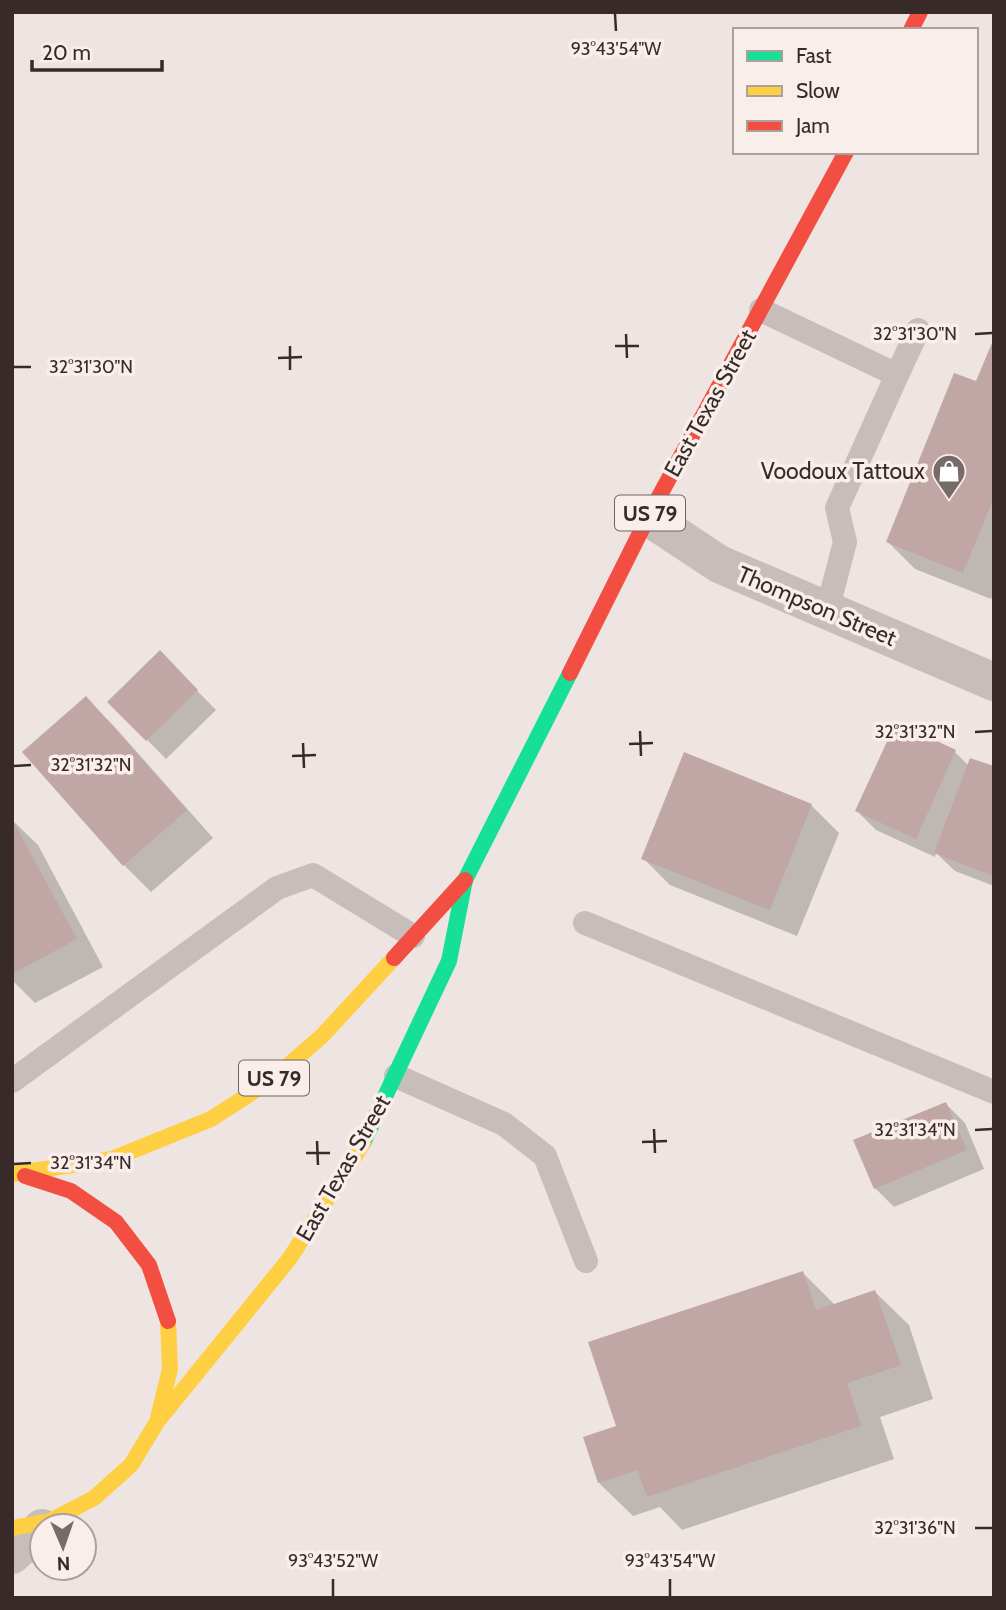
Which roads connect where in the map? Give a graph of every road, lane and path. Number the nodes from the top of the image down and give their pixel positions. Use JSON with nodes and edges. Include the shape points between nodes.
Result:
{"nodes":[{"id":1,"x":920,"y":12,"type":"edge"},
{"id":2,"x":912,"y":28,"type":"edge"},
{"id":3,"x":845,"y":154,"type":"edge"},
{"id":4,"x":761,"y":310,"type":"junction"},
{"id":5,"x":918,"y":330,"type":"dead end"},
{"id":6,"x":897,"y":375,"type":"junction"},
{"id":7,"x":648,"y":517,"type":"junction"},
{"id":8,"x":827,"y":611,"type":"junction"},
{"id":9,"x":994,"y":682,"type":"edge"},
{"id":10,"x":465,"y":880,"type":"junction"},
{"id":11,"x":585,"y":923,"type":"dead end"},
{"id":12,"x":413,"y":936,"type":"junction"},
{"id":13,"x":396,"y":1076,"type":"junction"},
{"id":14,"x":12,"y":1081,"type":"edge"},
{"id":15,"x":994,"y":1092,"type":"edge"},
{"id":16,"x":16,"y":1174,"type":"edge"},
{"id":17,"x":586,"y":1261,"type":"dead end"},
{"id":18,"x":157,"y":1422,"type":"junction"},
{"id":19,"x":69,"y":1512,"type":"edge"},
{"id":20,"x":28,"y":1540,"type":"edge"},
{"id":21,"x":12,"y":1555,"type":"edge"}],
"edges":[{"from":1,"to":2,"type":"main road"},
{"from":3,"to":4,"type":"main road","name":"East Texas Street","number":"US 79"},
{"from":4,"to":6,"type":"lane"},
{"from":4,"to":7,"type":"main road","name":"East Texas Street","number":"US 79"},
{"from":5,"to":6,"type":"lane"},
{"from":6,"to":8,"type":"lane","via":[[837,508],[845,542]]},
{"from":7,"to":8,"type":"street","name":"Thompson Street","via":[[719,564]]},
{"from":7,"to":10,"type":"main road","name":"East Texas Street","number":"US 79"},
{"from":8,"to":9,"type":"street","name":"Thompson Street"},
{"from":10,"to":12,"type":"main road","name":"East Texas Street","number":"US 79"},
{"from":10,"to":13,"type":"main road","name":"East Texas Street","number":"US 79","via":[[449,961]]},
{"from":11,"to":15,"type":"lane"},
{"from":12,"to":14,"type":"lane","via":[[313,875],[278,888]]},
{"from":12,"to":16,"type":"main road","name":"East Texas Street","number":"US 79","via":[[322,1036],[270,1081],[212,1119],[112,1159]]},
{"from":13,"to":17,"type":"lane","via":[[504,1124],[545,1156]]},
{"from":13,"to":18,"type":"main road","name":"East Texas Street","number":"US 79","via":[[358,1152],[290,1258]]},
{"from":16,"to":18,"type":"main road","name":"East Texas Street","number":"US 79","via":[[71,1191],[116,1222],[149,1265],[169,1329],[170,1369]]},
{"from":18,"to":19,"type":"main road","name":"East Texas Street","number":"US 79","via":[[131,1465],[94,1498]]},
{"from":20,"to":21,"type":"street"}]}
